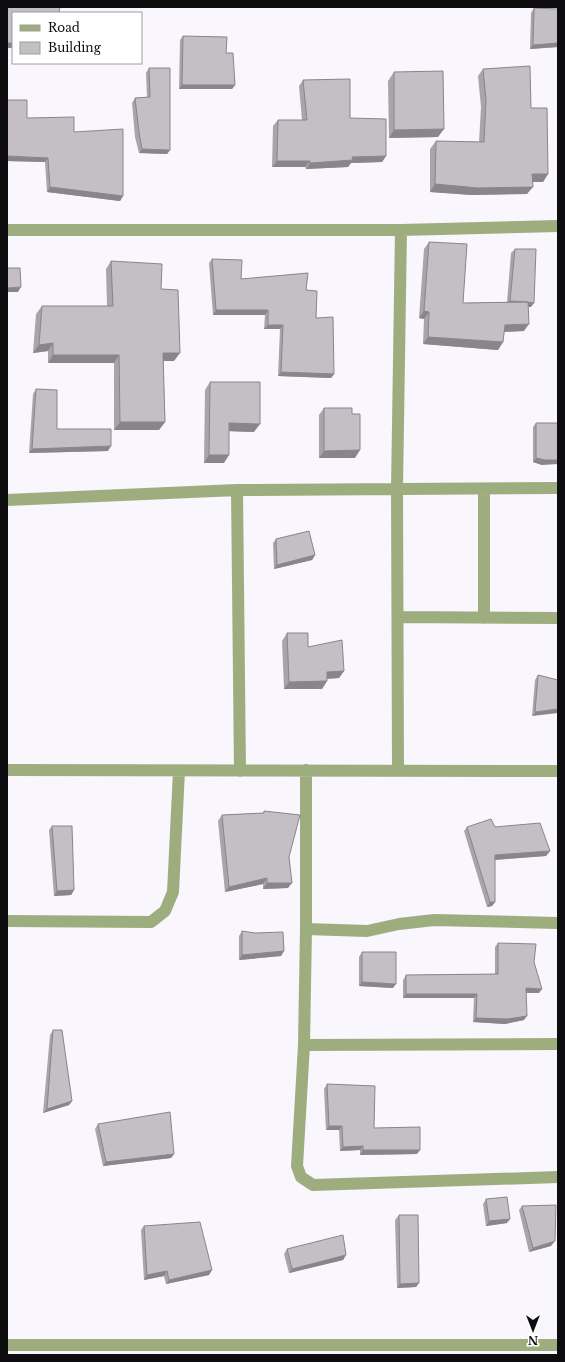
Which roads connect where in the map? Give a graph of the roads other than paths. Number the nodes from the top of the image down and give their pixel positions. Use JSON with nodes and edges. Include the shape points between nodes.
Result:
{"nodes":[{"id":1,"x":558,"y":226,"type":"edge"},
{"id":2,"x":7,"y":230,"type":"edge"},
{"id":3,"x":401,"y":230,"type":"junction"},
{"id":4,"x":558,"y":488,"type":"edge"},
{"id":5,"x":484,"y":489,"type":"junction"},
{"id":6,"x":237,"y":490,"type":"junction"},
{"id":7,"x":397,"y":490,"type":"junction"},
{"id":8,"x":7,"y":500,"type":"edge"},
{"id":9,"x":398,"y":617,"type":"junction"},
{"id":10,"x":484,"y":618,"type":"junction"},
{"id":11,"x":558,"y":618,"type":"edge"},
{"id":12,"x":7,"y":770,"type":"edge"},
{"id":13,"x":306,"y":770,"type":"junction"},
{"id":14,"x":398,"y":770,"type":"junction"},
{"id":15,"x":240,"y":771,"type":"junction"},
{"id":16,"x":558,"y":771,"type":"edge"},
{"id":17,"x":179,"y":772,"type":"junction"},
{"id":18,"x":7,"y":921,"type":"edge"},
{"id":19,"x":558,"y":923,"type":"edge"},
{"id":20,"x":306,"y":929,"type":"junction"},
{"id":21,"x":558,"y":1044,"type":"edge"},
{"id":22,"x":304,"y":1045,"type":"junction"},
{"id":23,"x":558,"y":1177,"type":"edge"},
{"id":24,"x":7,"y":1345,"type":"edge"},
{"id":25,"x":558,"y":1345,"type":"edge"},
{"id":26,"x":255,"y":1350,"type":"edge"},
{"id":27,"x":395,"y":1350,"type":"edge"}],
"edges":[{"from":1,"to":3,"type":"street"},
{"from":2,"to":3,"type":"street"},
{"from":3,"to":7,"type":"street"},
{"from":4,"to":5,"type":"street"},
{"from":5,"to":7,"type":"street"},
{"from":5,"to":10,"type":"street"},
{"from":6,"to":7,"type":"street"},
{"from":6,"to":8,"type":"street"},
{"from":6,"to":15,"type":"street"},
{"from":7,"to":9,"type":"street"},
{"from":9,"to":10,"type":"street"},
{"from":9,"to":14,"type":"street"},
{"from":10,"to":11,"type":"street"},
{"from":12,"to":17,"type":"street"},
{"from":13,"to":14,"type":"street"},
{"from":13,"to":15,"type":"street"},
{"from":13,"to":20,"type":"street"},
{"from":14,"to":16,"type":"street"},
{"from":15,"to":17,"type":"street"},
{"from":17,"to":18,"type":"street","via":[[173,892],[165,911],[151,922]]},
{"from":19,"to":20,"type":"street","via":[[434,920],[367,931]]},
{"from":20,"to":22,"type":"street"},
{"from":21,"to":22,"type":"street"},
{"from":22,"to":23,"type":"street","via":[[297,1166],[302,1177],[313,1184]]},
{"from":24,"to":26,"type":"street"},
{"from":25,"to":27,"type":"street"},
{"from":26,"to":27,"type":"street"}]}
